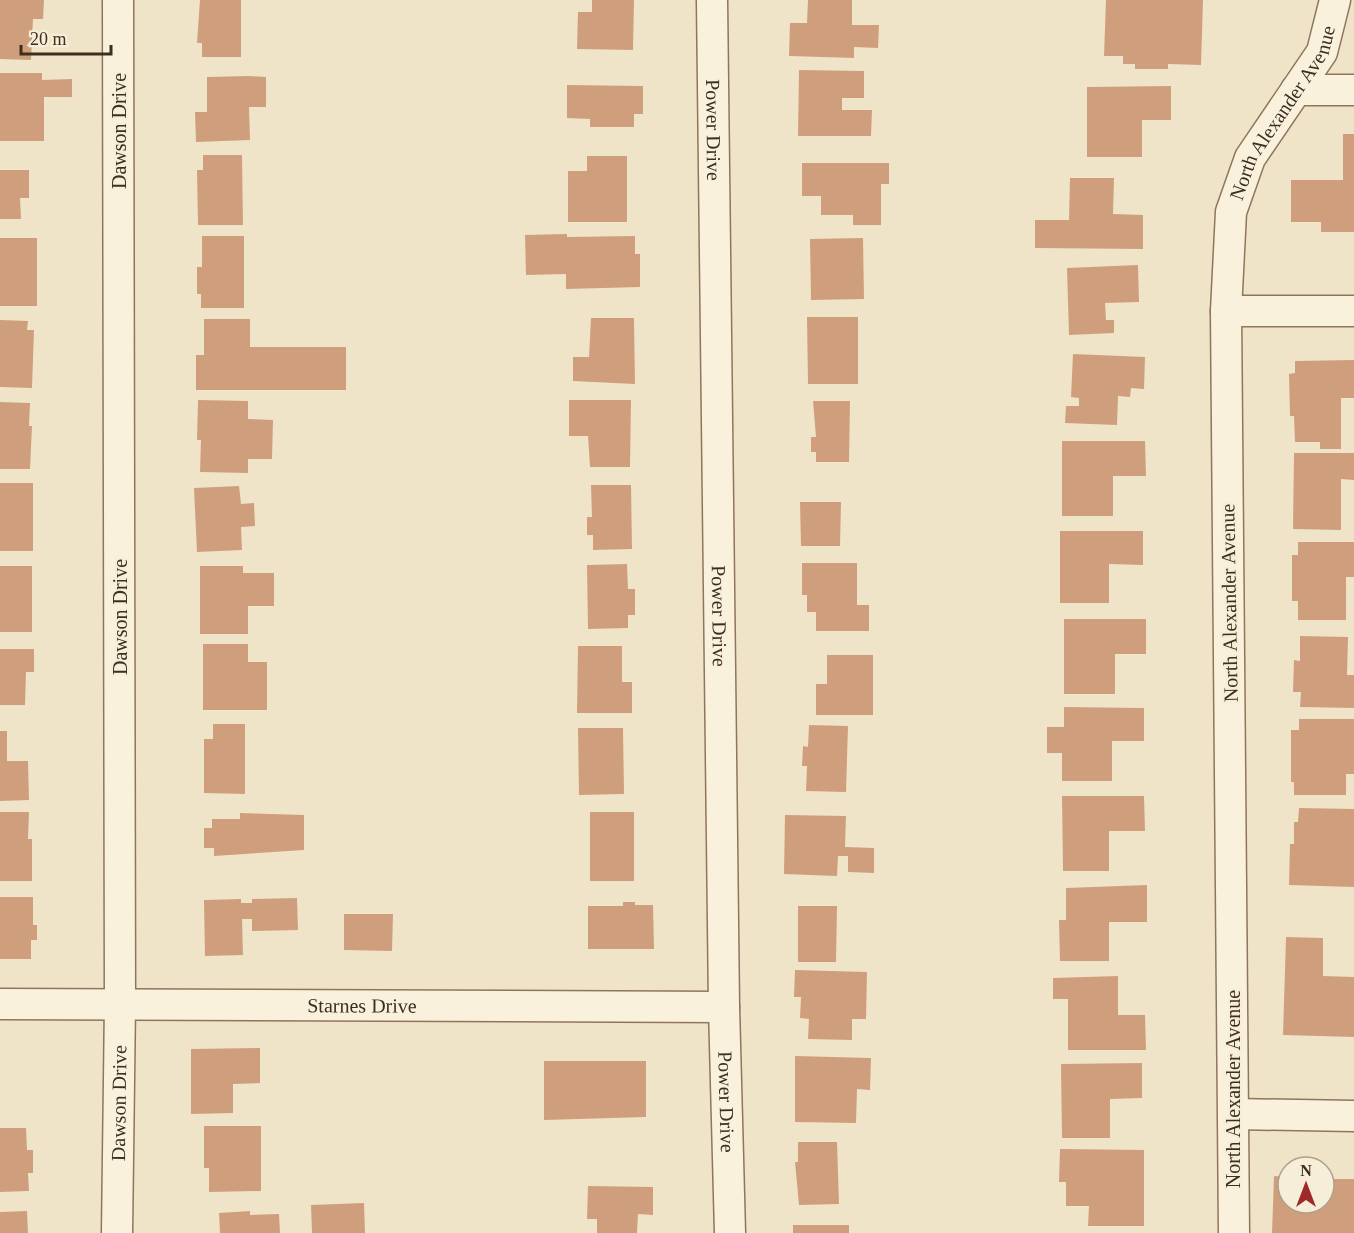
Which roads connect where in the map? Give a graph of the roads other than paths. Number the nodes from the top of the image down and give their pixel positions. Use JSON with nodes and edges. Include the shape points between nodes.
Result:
{"nodes":[{"id":1,"x":118,"y":0,"type":"edge"},
{"id":2,"x":712,"y":0,"type":"edge"},
{"id":3,"x":1335,"y":0,"type":"edge"},
{"id":4,"x":1296,"y":90,"type":"junction"},
{"id":5,"x":1354,"y":90,"type":"edge"},
{"id":6,"x":1226,"y":311,"type":"junction"},
{"id":7,"x":1354,"y":311,"type":"edge"},
{"id":8,"x":120,"y":1003,"type":"junction"},
{"id":9,"x":0,"y":1004,"type":"edge"},
{"id":10,"x":724,"y":1007,"type":"junction"},
{"id":11,"x":1234,"y":1113,"type":"junction"},
{"id":12,"x":1354,"y":1116,"type":"edge"},
{"id":13,"x":117,"y":1233,"type":"edge"},
{"id":14,"x":730,"y":1233,"type":"edge"},
{"id":15,"x":1234,"y":1233,"type":"edge"}],
"edges":[{"from":1,"to":8,"type":"street","name":"Dawson Drive"},
{"from":2,"to":10,"type":"street","name":"Power Drive"},
{"from":3,"to":4,"type":"street","name":"North Alexander Avenue","via":[[1322,52]]},
{"from":4,"to":5,"type":"street"},
{"from":4,"to":6,"type":"street","name":"North Alexander Avenue","via":[[1250,158],[1231,212]]},
{"from":6,"to":7,"type":"street"},
{"from":6,"to":11,"type":"street","name":"North Alexander Avenue"},
{"from":8,"to":9,"type":"street","name":"Starnes Drive"},
{"from":8,"to":10,"type":"street","name":"Starnes Drive"},
{"from":8,"to":13,"type":"street","name":"Dawson Drive"},
{"from":10,"to":14,"type":"street","name":"Power Drive"},
{"from":11,"to":12,"type":"street"},
{"from":11,"to":15,"type":"street","name":"North Alexander Avenue"}]}
